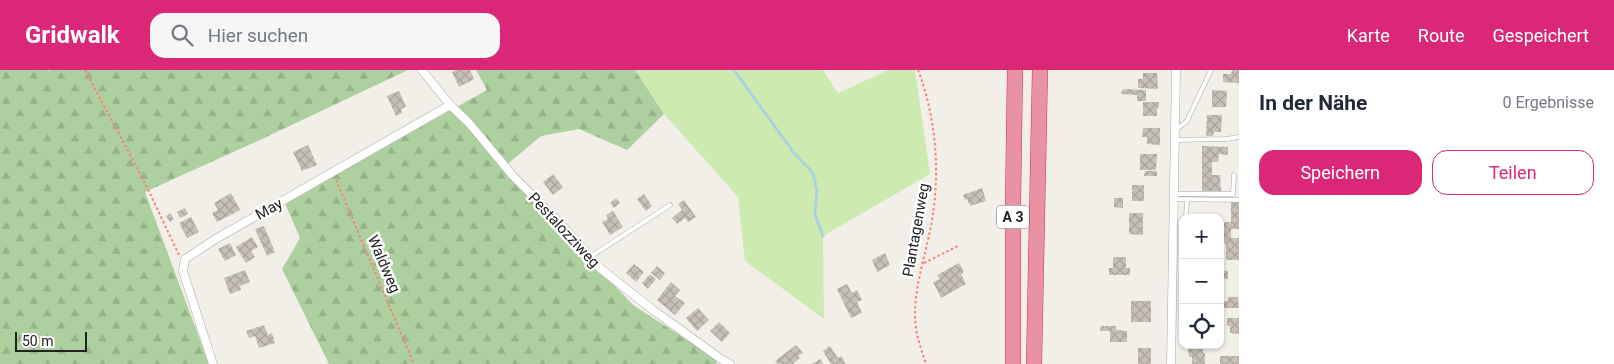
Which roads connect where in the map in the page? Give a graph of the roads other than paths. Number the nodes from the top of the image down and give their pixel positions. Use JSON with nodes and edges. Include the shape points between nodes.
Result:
{"nodes":[{"id":1,"x":422,"y":70,"type":"edge"},
{"id":2,"x":1016,"y":70,"type":"edge"},
{"id":3,"x":1040,"y":70,"type":"edge"},
{"id":4,"x":1176,"y":70,"type":"edge"},
{"id":5,"x":1211,"y":70,"type":"edge"},
{"id":6,"x":450,"y":105,"type":"junction"},
{"id":7,"x":1175,"y":131,"type":"junction"},
{"id":8,"x":1239,"y":137,"type":"edge"},
{"id":9,"x":1175,"y":140,"type":"junction"},
{"id":10,"x":1234,"y":175,"type":"dead end"},
{"id":11,"x":1174,"y":196,"type":"junction"},
{"id":12,"x":1187,"y":199,"type":"junction"},
{"id":13,"x":1239,"y":200,"type":"edge"},
{"id":14,"x":670,"y":205,"type":"dead end"},
{"id":15,"x":1186,"y":214,"type":"edge"},
{"id":16,"x":590,"y":257,"type":"junction"},
{"id":17,"x":213,"y":364,"type":"edge"},
{"id":18,"x":730,"y":364,"type":"edge"},
{"id":19,"x":1013,"y":364,"type":"edge"},
{"id":20,"x":1034,"y":364,"type":"edge"},
{"id":21,"x":1171,"y":364,"type":"edge"}],
"edges":[{"from":1,"to":6,"type":"street","name":"Pestalozziweg"},
{"from":2,"to":19,"type":"highway","number":"A 3"},
{"from":3,"to":20,"type":"highway","number":"A 3"},
{"from":4,"to":7,"type":"street"},
{"from":5,"to":7,"type":"lane","via":[[1187,121]]},
{"from":6,"to":16,"type":"street","name":"Pestalozziweg"},
{"from":6,"to":17,"type":"street","name":"May","via":[[185,259],[183,271]]},
{"from":7,"to":9,"type":"street"},
{"from":8,"to":9,"type":"lane"},
{"from":9,"to":11,"type":"street"},
{"from":10,"to":11,"type":"lane","via":[[1233,194]]},
{"from":11,"to":12,"type":"lane"},
{"from":11,"to":21,"type":"street"},
{"from":12,"to":13,"type":"lane"},
{"from":12,"to":15,"type":"lane"},
{"from":14,"to":16,"type":"lane"},
{"from":16,"to":18,"type":"street","name":"Pestalozziweg","via":[[653,310]]}]}
